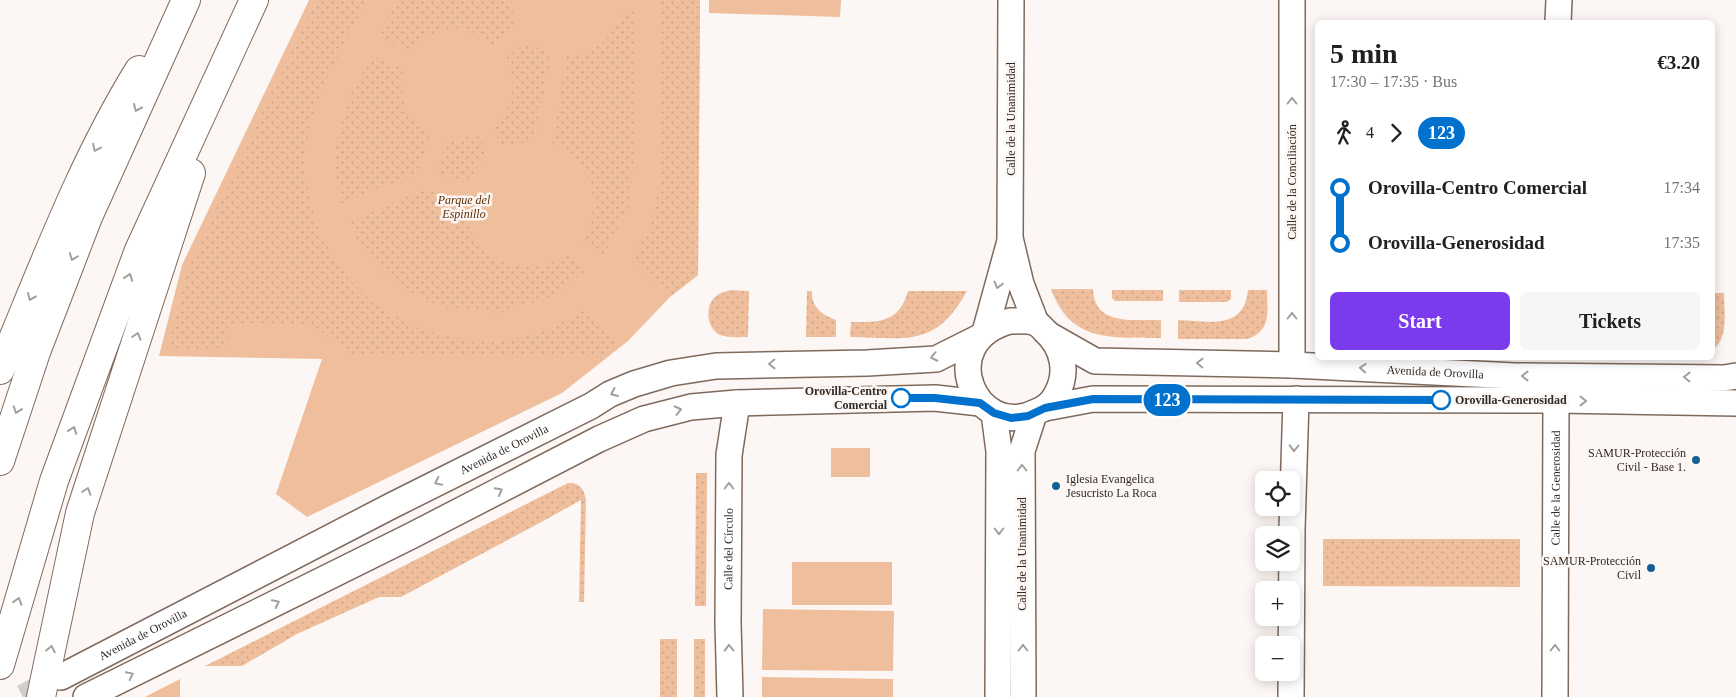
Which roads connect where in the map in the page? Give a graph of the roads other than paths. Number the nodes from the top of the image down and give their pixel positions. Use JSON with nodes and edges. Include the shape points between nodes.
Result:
{"nodes":[{"id":1,"x":181,"y":0,"type":"edge"},
{"id":2,"x":186,"y":0,"type":"edge"},
{"id":3,"x":254,"y":0,"type":"edge"},
{"id":4,"x":1011,"y":0,"type":"edge"},
{"id":5,"x":1292,"y":0,"type":"edge"},
{"id":6,"x":1558,"y":0,"type":"edge"},
{"id":7,"x":1558,"y":20,"type":"edge"},
{"id":8,"x":234,"y":41,"type":"junction"},
{"id":9,"x":1010,"y":238,"type":"junction"},
{"id":10,"x":1043,"y":330,"type":"junction"},
{"id":11,"x":982,"y":335,"type":"junction"},
{"id":12,"x":1292,"y":364,"type":"junction"},
{"id":13,"x":0,"y":370,"type":"edge"},
{"id":14,"x":1736,"y":376,"type":"edge"},
{"id":15,"x":1556,"y":378,"type":"edge"},
{"id":16,"x":1296,"y":400,"type":"junction"},
{"id":17,"x":736,"y":403,"type":"junction"},
{"id":18,"x":1736,"y":403,"type":"edge"},
{"id":19,"x":987,"y":408,"type":"junction"},
{"id":20,"x":1039,"y":411,"type":"junction"},
{"id":21,"x":0,"y":461,"type":"edge"},
{"id":22,"x":0,"y":665,"type":"edge"},
{"id":23,"x":61,"y":677,"type":"tunnel mouth"},
{"id":24,"x":41,"y":697,"type":"edge"},
{"id":25,"x":86,"y":697,"type":"edge"},
{"id":26,"x":730,"y":697,"type":"edge"},
{"id":27,"x":998,"y":697,"type":"edge"},
{"id":28,"x":1023,"y":697,"type":"edge"},
{"id":29,"x":1291,"y":697,"type":"edge"},
{"id":30,"x":1555,"y":697,"type":"edge"}],
"edges":[{"from":1,"to":13,"type":"highway","one_way":true,"via":[[116,106],[71,200]]},
{"from":2,"to":21,"type":"highway","one_way":true,"via":[[88,217],[36,352]]},
{"from":3,"to":8,"type":"highway"},
{"from":4,"to":9,"type":"street","name":"Calle de la Unanimidad"},
{"from":12,"to":5,"type":"street","name":"Calle de la Conciliación","one_way":true},
{"from":6,"to":7,"type":"street"},
{"from":22,"to":8,"type":"highway","one_way":true,"via":[[54,481],[139,250]]},
{"from":24,"to":8,"type":"highway","one_way":true,"via":[[80,513]]},
{"from":9,"to":10,"type":"street","name":"Calle de la Unanimidad","via":[[1021,284]]},
{"from":9,"to":11,"type":"street","name":"Calle de la Unanimidad","one_way":true},
{"from":10,"to":11,"type":"street","via":[[1010,321]]},
{"from":12,"to":10,"type":"street","name":"Avenida de Orovilla","one_way":true,"via":[[1095,362]]},
{"from":10,"to":20,"type":"street","via":[[1062,356],[1064,373],[1056,396]]},
{"from":11,"to":19,"type":"street","via":[[970,353],[967,366],[969,382]]},
{"from":11,"to":23,"type":"street","name":"Avenida de Orovilla","one_way":true,"via":[[936,359],[716,366],[671,372],[634,384]]},
{"from":15,"to":12,"type":"street","name":"Avenida de Orovilla","one_way":true},
{"from":14,"to":15,"type":"street","name":"Avenida de Orovilla","one_way":true},
{"from":15,"to":16,"type":"street","name":"Avenida de Orovilla"},
{"from":15,"to":18,"type":"street","name":"Avenida de Orovilla","one_way":true},
{"from":30,"to":15,"type":"street","name":"Calle de la Generosidad","one_way":true},
{"from":16,"to":20,"type":"street","name":"Avenida de Orovilla","via":[[1093,399]]},
{"from":16,"to":29,"type":"street","one_way":true},
{"from":17,"to":19,"type":"street","via":[[935,398]]},
{"from":25,"to":17,"type":"street","one_way":true,"via":[[644,418],[691,407]]},
{"from":26,"to":17,"type":"street","name":"Calle del Círculo","one_way":true,"via":[[730,455]]},
{"from":19,"to":20,"type":"street","via":[[1011,418]]},
{"from":19,"to":27,"type":"street","name":"Calle de la Unanimidad","one_way":true,"via":[[999,451]]},
{"from":28,"to":20,"type":"street","name":"Calle de la Unanimidad","one_way":true,"via":[[1022,451]]}]}
